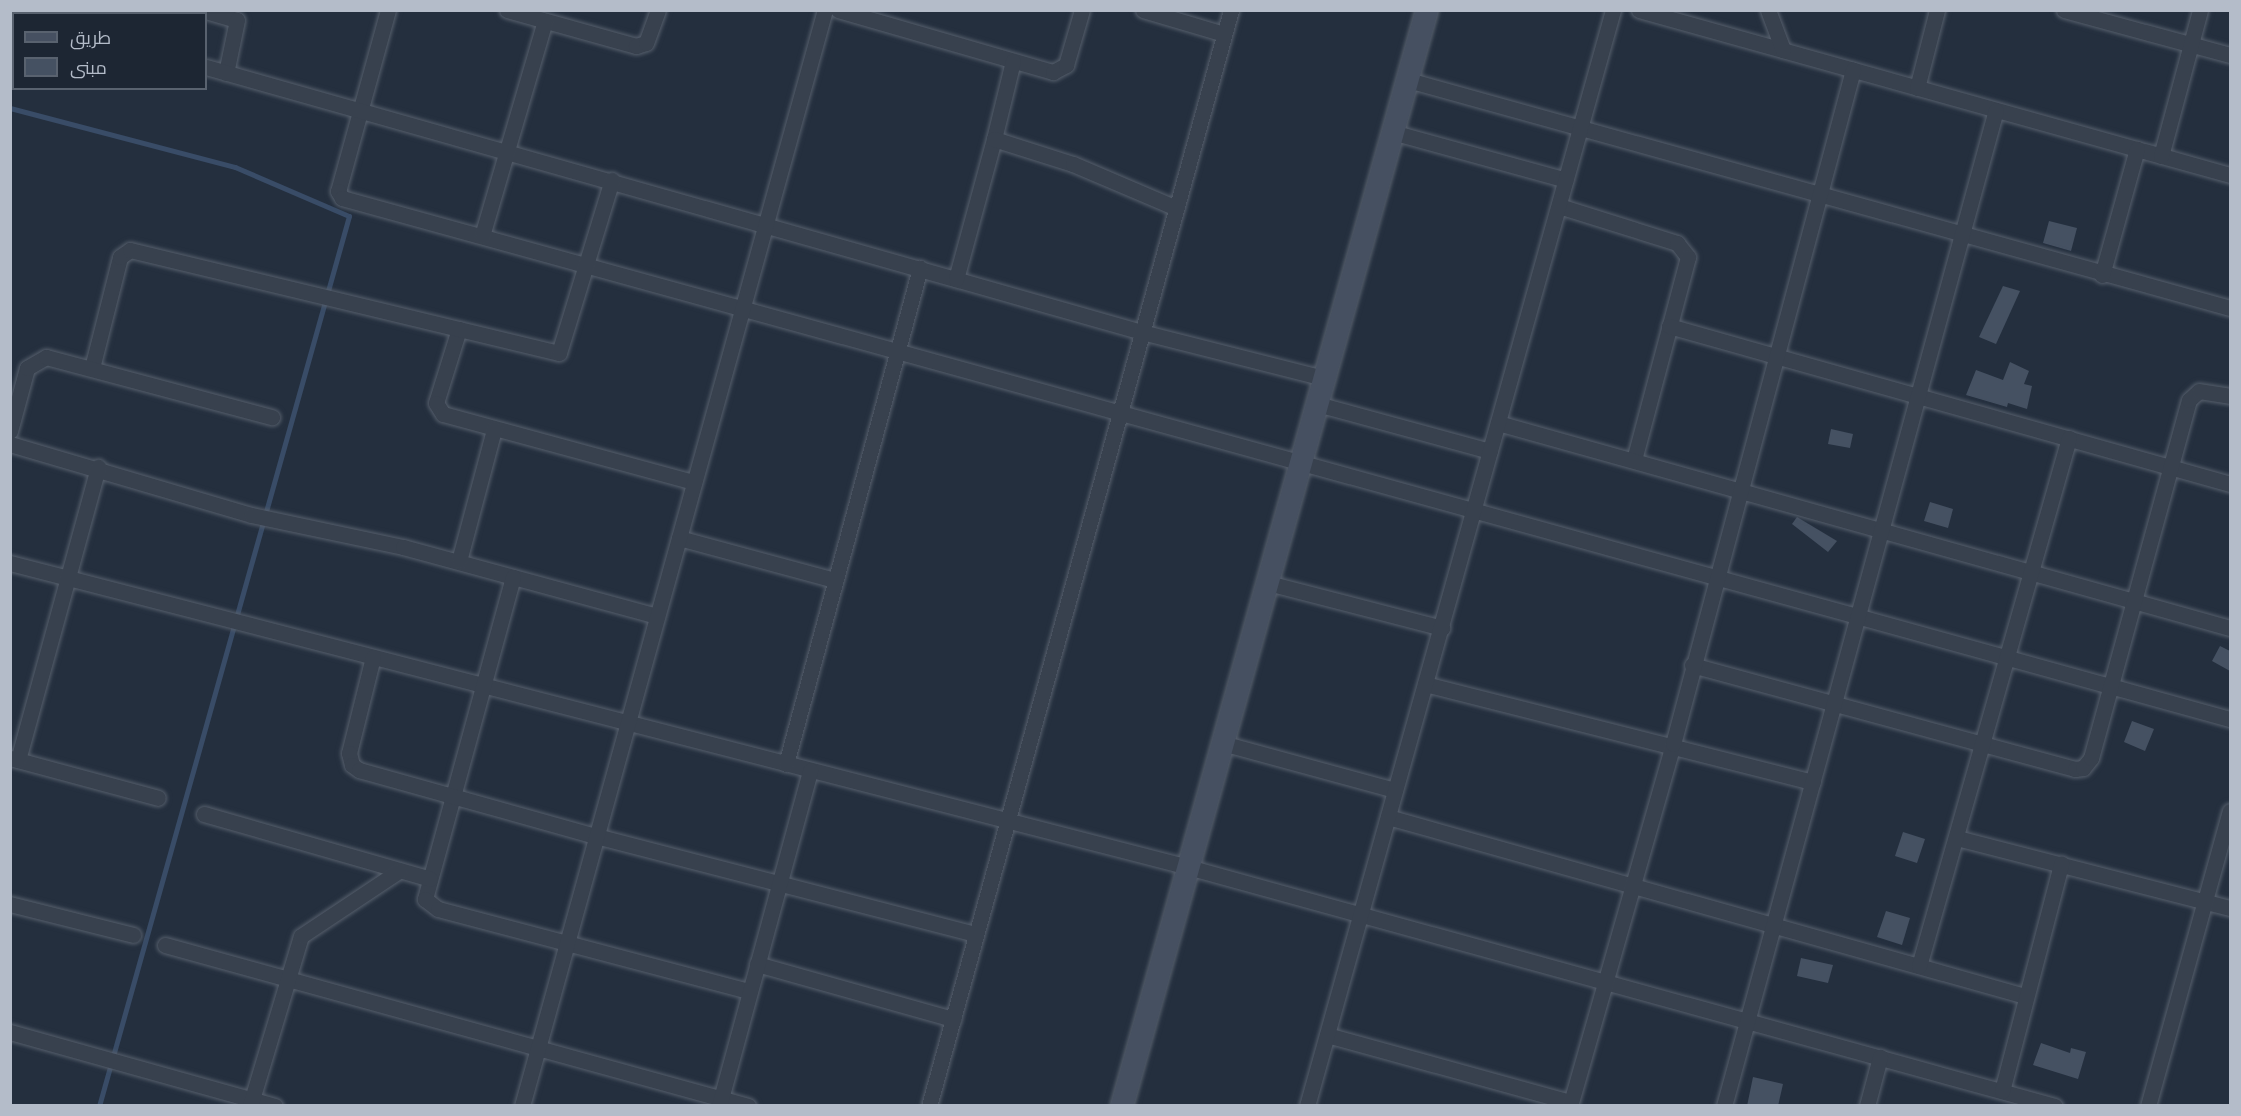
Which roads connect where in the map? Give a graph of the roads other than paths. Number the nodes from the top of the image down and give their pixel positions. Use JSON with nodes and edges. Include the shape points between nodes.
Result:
{"nodes":[{"id":1,"x":202,"y":10,"type":"edge"},
{"id":2,"x":388,"y":10,"type":"edge"},
{"id":3,"x":507,"y":10,"type":"edge"},
{"id":4,"x":658,"y":10,"type":"edge"},
{"id":5,"x":825,"y":10,"type":"edge"},
{"id":6,"x":837,"y":10,"type":"edge"},
{"id":7,"x":1082,"y":10,"type":"edge"},
{"id":8,"x":1143,"y":10,"type":"edge"},
{"id":9,"x":1231,"y":10,"type":"edge"},
{"id":10,"x":1426,"y":10,"type":"edge"},
{"id":11,"x":1613,"y":10,"type":"edge"},
{"id":12,"x":1639,"y":10,"type":"edge"},
{"id":13,"x":1768,"y":10,"type":"edge"},
{"id":14,"x":1937,"y":10,"type":"edge"},
{"id":15,"x":2064,"y":10,"type":"edge"},
{"id":16,"x":2200,"y":10,"type":"edge"},
{"id":17,"x":545,"y":21,"type":"junction"},
{"id":18,"x":1224,"y":34,"type":"junction"},
{"id":19,"x":2191,"y":45,"type":"junction"},
{"id":20,"x":1783,"y":51,"type":"junction"},
{"id":21,"x":2230,"y":55,"type":"edge"},
{"id":22,"x":1013,"y":61,"type":"junction"},
{"id":23,"x":207,"y":67,"type":"edge"},
{"id":24,"x":1853,"y":70,"type":"junction"},
{"id":25,"x":226,"y":73,"type":"junction"},
{"id":26,"x":1408,"y":80,"type":"junction"},
{"id":27,"x":1917,"y":88,"type":"junction"},
{"id":28,"x":1996,"y":110,"type":"junction"},
{"id":29,"x":360,"y":112,"type":"junction"},
{"id":30,"x":1581,"y":128,"type":"junction"},
{"id":31,"x":1392,"y":132,"type":"junction"},
{"id":32,"x":994,"y":139,"type":"junction"},
{"id":33,"x":2137,"y":149,"type":"junction"},
{"id":34,"x":507,"y":152,"type":"junction"},
{"id":35,"x":2161,"y":156,"type":"junction"},
{"id":36,"x":2230,"y":175,"type":"edge"},
{"id":37,"x":612,"y":180,"type":"junction"},
{"id":38,"x":1566,"y":180,"type":"junction"},
{"id":39,"x":1818,"y":194,"type":"junction"},
{"id":40,"x":1559,"y":206,"type":"junction"},
{"id":41,"x":1176,"y":208,"type":"junction"},
{"id":42,"x":765,"y":225,"type":"junction"},
{"id":43,"x":1964,"y":234,"type":"junction"},
{"id":44,"x":482,"y":236,"type":"junction"},
{"id":45,"x":588,"y":266,"type":"junction"},
{"id":46,"x":920,"y":268,"type":"junction"},
{"id":47,"x":2102,"y":275,"type":"junction"},
{"id":48,"x":956,"y":279,"type":"junction"},
{"id":49,"x":2230,"y":308,"type":"edge"},
{"id":50,"x":742,"y":309,"type":"junction"},
{"id":51,"x":1669,"y":326,"type":"junction"},
{"id":52,"x":459,"y":329,"type":"junction"},
{"id":53,"x":1142,"y":332,"type":"junction"},
{"id":54,"x":897,"y":353,"type":"junction"},
{"id":55,"x":1775,"y":356,"type":"junction"},
{"id":56,"x":92,"y":368,"type":"junction"},
{"id":57,"x":1324,"y":378,"type":"junction"},
{"id":58,"x":1918,"y":395,"type":"junction"},
{"id":59,"x":2230,"y":396,"type":"edge"},
{"id":60,"x":1317,"y":404,"type":"junction"},
{"id":61,"x":1119,"y":412,"type":"junction"},
{"id":62,"x":272,"y":417,"type":"dead end"},
{"id":63,"x":1498,"y":423,"type":"junction"},
{"id":64,"x":494,"y":429,"type":"junction"},
{"id":65,"x":10,"y":431,"type":"edge"},
{"id":66,"x":2069,"y":438,"type":"junction"},
{"id":67,"x":10,"y":444,"type":"edge"},
{"id":68,"x":1490,"y":451,"type":"junction"},
{"id":69,"x":1634,"y":460,"type":"junction"},
{"id":70,"x":1301,"y":461,"type":"junction"},
{"id":71,"x":98,"y":467,"type":"junction"},
{"id":72,"x":2170,"y":467,"type":"junction"},
{"id":73,"x":694,"y":482,"type":"junction"},
{"id":74,"x":2230,"y":484,"type":"edge"},
{"id":75,"x":1739,"y":489,"type":"junction"},
{"id":76,"x":1474,"y":509,"type":"junction"},
{"id":77,"x":1881,"y":531,"type":"junction"},
{"id":78,"x":679,"y":538,"type":"junction"},
{"id":79,"x":459,"y":561,"type":"junction"},
{"id":80,"x":10,"y":563,"type":"edge"},
{"id":81,"x":2031,"y":573,"type":"junction"},
{"id":82,"x":1715,"y":576,"type":"junction"},
{"id":83,"x":513,"y":577,"type":"junction"},
{"id":84,"x":67,"y":578,"type":"junction"},
{"id":85,"x":835,"y":580,"type":"junction"},
{"id":86,"x":1268,"y":583,"type":"junction"},
{"id":87,"x":2134,"y":601,"type":"junction"},
{"id":88,"x":1857,"y":615,"type":"junction"},
{"id":89,"x":657,"y":616,"type":"junction"},
{"id":90,"x":1442,"y":628,"type":"junction"},
{"id":91,"x":2230,"y":628,"type":"edge"},
{"id":92,"x":374,"y":657,"type":"junction"},
{"id":93,"x":2008,"y":657,"type":"junction"},
{"id":94,"x":1692,"y":664,"type":"junction"},
{"id":95,"x":1425,"y":684,"type":"junction"},
{"id":96,"x":484,"y":686,"type":"junction"},
{"id":97,"x":2111,"y":686,"type":"junction"},
{"id":98,"x":1835,"y":704,"type":"junction"},
{"id":99,"x":2230,"y":718,"type":"edge"},
{"id":100,"x":628,"y":723,"type":"junction"},
{"id":101,"x":1222,"y":743,"type":"junction"},
{"id":102,"x":1985,"y":743,"type":"junction"},
{"id":103,"x":1673,"y":744,"type":"junction"},
{"id":104,"x":14,"y":759,"type":"edge"},
{"id":105,"x":786,"y":764,"type":"junction"},
{"id":106,"x":810,"y":770,"type":"junction"},
{"id":107,"x":1813,"y":782,"type":"junction"},
{"id":108,"x":1395,"y":790,"type":"junction"},
{"id":109,"x":454,"y":797,"type":"junction"},
{"id":110,"x":158,"y":798,"type":"dead end"},
{"id":111,"x":2230,"y":811,"type":"edge"},
{"id":112,"x":204,"y":814,"type":"dead end"},
{"id":113,"x":1388,"y":817,"type":"junction"},
{"id":114,"x":1008,"y":821,"type":"junction"},
{"id":115,"x":596,"y":837,"type":"junction"},
{"id":116,"x":1957,"y":838,"type":"junction"},
{"id":117,"x":2061,"y":864,"type":"junction"},
{"id":118,"x":1188,"y":867,"type":"junction"},
{"id":119,"x":399,"y":871,"type":"junction"},
{"id":120,"x":430,"y":879,"type":"junction"},
{"id":121,"x":780,"y":884,"type":"junction"},
{"id":122,"x":1631,"y":887,"type":"junction"},
{"id":123,"x":2206,"y":901,"type":"junction"},
{"id":124,"x":10,"y":904,"type":"edge"},
{"id":125,"x":2230,"y":908,"type":"edge"},
{"id":126,"x":1361,"y":915,"type":"junction"},
{"id":127,"x":1772,"y":927,"type":"junction"},
{"id":128,"x":976,"y":934,"type":"junction"},
{"id":129,"x":133,"y":935,"type":"dead end"},
{"id":130,"x":566,"y":943,"type":"junction"},
{"id":131,"x":165,"y":945,"type":"dead end"},
{"id":132,"x":758,"y":964,"type":"junction"},
{"id":133,"x":1919,"y":966,"type":"junction"},
{"id":134,"x":286,"y":978,"type":"junction"},
{"id":135,"x":1605,"y":981,"type":"junction"},
{"id":136,"x":749,"y":991,"type":"junction"},
{"id":137,"x":2025,"y":996,"type":"junction"},
{"id":138,"x":953,"y":1018,"type":"junction"},
{"id":139,"x":1746,"y":1020,"type":"junction"},
{"id":140,"x":10,"y":1032,"type":"edge"},
{"id":141,"x":1327,"y":1035,"type":"junction"},
{"id":142,"x":538,"y":1048,"type":"junction"},
{"id":143,"x":1880,"y":1057,"type":"junction"},
{"id":144,"x":2002,"y":1091,"type":"junction"},
{"id":145,"x":251,"y":1102,"type":"edge"},
{"id":146,"x":720,"y":1102,"type":"edge"},
{"id":147,"x":1571,"y":1104,"type":"edge"},
{"id":148,"x":275,"y":1106,"type":"edge"},
{"id":149,"x":522,"y":1106,"type":"edge"},
{"id":150,"x":748,"y":1106,"type":"edge"},
{"id":151,"x":929,"y":1106,"type":"edge"},
{"id":152,"x":1122,"y":1106,"type":"edge"},
{"id":153,"x":1307,"y":1106,"type":"edge"},
{"id":154,"x":1724,"y":1106,"type":"edge"},
{"id":155,"x":1867,"y":1106,"type":"edge"},
{"id":156,"x":2055,"y":1106,"type":"edge"},
{"id":157,"x":2148,"y":1106,"type":"edge"}],
"edges":[{"from":1,"to":25,"type":"street","via":[[237,20]]},
{"from":2,"to":29,"type":"street"},
{"from":3,"to":17,"type":"street"},
{"from":4,"to":17,"type":"street","via":[[646,43],[636,46]]},
{"from":5,"to":42,"type":"street"},
{"from":6,"to":22,"type":"street"},
{"from":7,"to":22,"type":"street","via":[[1066,65],[1060,70],[1053,72]]},
{"from":8,"to":18,"type":"street"},
{"from":9,"to":18,"type":"street"},
{"from":10,"to":26,"type":"street"},
{"from":11,"to":30,"type":"street"},
{"from":12,"to":20,"type":"street"},
{"from":13,"to":20,"type":"street"},
{"from":14,"to":27,"type":"street"},
{"from":15,"to":19,"type":"street"},
{"from":16,"to":19,"type":"street"},
{"from":17,"to":34,"type":"street"},
{"from":18,"to":41,"type":"street"},
{"from":19,"to":21,"type":"street"},
{"from":19,"to":35,"type":"street"},
{"from":20,"to":24,"type":"street"},
{"from":22,"to":32,"type":"street"},
{"from":23,"to":25,"type":"street"},
{"from":24,"to":27,"type":"street"},
{"from":24,"to":39,"type":"street"},
{"from":25,"to":29,"type":"street"},
{"from":26,"to":30,"type":"street"},
{"from":26,"to":31,"type":"street"},
{"from":27,"to":28,"type":"street"},
{"from":28,"to":33,"type":"street"},
{"from":28,"to":43,"type":"street"},
{"from":29,"to":34,"type":"street"},
{"from":29,"to":44,"type":"street","via":[[338,191],[342,198]]},
{"from":30,"to":38,"type":"street"},
{"from":30,"to":39,"type":"street"},
{"from":31,"to":38,"type":"street"},
{"from":31,"to":57,"type":"street"},
{"from":32,"to":41,"type":"street","via":[[1073,164]]},
{"from":32,"to":48,"type":"street"},
{"from":33,"to":35,"type":"street"},
{"from":33,"to":47,"type":"street"},
{"from":34,"to":37,"type":"street"},
{"from":34,"to":44,"type":"street"},
{"from":35,"to":36,"type":"street"},
{"from":37,"to":42,"type":"street"},
{"from":37,"to":45,"type":"street"},
{"from":38,"to":40,"type":"street"},
{"from":39,"to":43,"type":"street"},
{"from":39,"to":55,"type":"street"},
{"from":40,"to":51,"type":"street","via":[[1677,243],[1684,249],[1688,257]]},
{"from":40,"to":63,"type":"street"},
{"from":41,"to":53,"type":"street"},
{"from":42,"to":46,"type":"street"},
{"from":42,"to":50,"type":"street"},
{"from":43,"to":47,"type":"street"},
{"from":43,"to":58,"type":"street"},
{"from":44,"to":45,"type":"street"},
{"from":45,"to":50,"type":"street"},
{"from":45,"to":52,"type":"street","via":[[559,353]]},
{"from":46,"to":48,"type":"street"},
{"from":46,"to":54,"type":"street"},
{"from":47,"to":49,"type":"street"},
{"from":48,"to":53,"type":"street"},
{"from":50,"to":54,"type":"street"},
{"from":50,"to":73,"type":"street"},
{"from":51,"to":55,"type":"street"},
{"from":51,"to":69,"type":"street"},
{"from":52,"to":56,"type":"street","via":[[130,250],[120,257]]},
{"from":52,"to":64,"type":"street","via":[[436,403],[438,411]]},
{"from":53,"to":57,"type":"street"},
{"from":53,"to":61,"type":"street"},
{"from":54,"to":61,"type":"street"},
{"from":54,"to":85,"type":"street"},
{"from":55,"to":58,"type":"street"},
{"from":55,"to":75,"type":"street"},
{"from":56,"to":62,"type":"street"},
{"from":56,"to":65,"type":"street","via":[[46,357],[36,360],[27,368]]},
{"from":57,"to":60,"type":"street"},
{"from":58,"to":66,"type":"street"},
{"from":58,"to":77,"type":"street"},
{"from":59,"to":72,"type":"street","via":[[2199,391],[2188,400]]},
{"from":60,"to":68,"type":"street"},
{"from":60,"to":70,"type":"street"},
{"from":61,"to":70,"type":"street"},
{"from":61,"to":114,"type":"street"},
{"from":63,"to":68,"type":"street"},
{"from":63,"to":69,"type":"street"},
{"from":64,"to":73,"type":"street"},
{"from":64,"to":79,"type":"street"},
{"from":66,"to":72,"type":"street"},
{"from":66,"to":81,"type":"street"},
{"from":67,"to":71,"type":"street"},
{"from":68,"to":76,"type":"street"},
{"from":69,"to":75,"type":"street"},
{"from":70,"to":76,"type":"street"},
{"from":70,"to":86,"type":"street"},
{"from":71,"to":79,"type":"street","via":[[251,515]]},
{"from":71,"to":84,"type":"street"},
{"from":72,"to":74,"type":"street"},
{"from":72,"to":87,"type":"street"},
{"from":73,"to":78,"type":"street"},
{"from":75,"to":77,"type":"street"},
{"from":75,"to":82,"type":"street"},
{"from":76,"to":82,"type":"street"},
{"from":76,"to":90,"type":"street"},
{"from":77,"to":81,"type":"street"},
{"from":77,"to":88,"type":"street"},
{"from":78,"to":85,"type":"street"},
{"from":78,"to":89,"type":"street"},
{"from":79,"to":83,"type":"street"},
{"from":80,"to":84,"type":"street"},
{"from":81,"to":87,"type":"street"},
{"from":81,"to":93,"type":"street"},
{"from":82,"to":88,"type":"street"},
{"from":82,"to":94,"type":"street"},
{"from":83,"to":89,"type":"street"},
{"from":83,"to":96,"type":"street"},
{"from":84,"to":92,"type":"street"},
{"from":84,"to":104,"type":"street"},
{"from":85,"to":105,"type":"street"},
{"from":86,"to":90,"type":"street"},
{"from":86,"to":101,"type":"street"},
{"from":87,"to":91,"type":"street"},
{"from":87,"to":97,"type":"street"},
{"from":88,"to":93,"type":"street"},
{"from":88,"to":98,"type":"street"},
{"from":89,"to":100,"type":"street"},
{"from":90,"to":95,"type":"street"},
{"from":92,"to":96,"type":"street"},
{"from":92,"to":109,"type":"street","via":[[350,753],[352,765]]},
{"from":93,"to":97,"type":"street"},
{"from":93,"to":102,"type":"street"},
{"from":94,"to":98,"type":"street"},
{"from":94,"to":103,"type":"street"},
{"from":95,"to":103,"type":"street"},
{"from":95,"to":108,"type":"street"},
{"from":96,"to":100,"type":"street"},
{"from":96,"to":109,"type":"street"},
{"from":97,"to":99,"type":"street"},
{"from":97,"to":102,"type":"street","via":[[2091,758],[2083,768],[2074,769]]},
{"from":98,"to":102,"type":"street"},
{"from":98,"to":107,"type":"street"},
{"from":100,"to":105,"type":"street"},
{"from":100,"to":115,"type":"street"},
{"from":101,"to":108,"type":"street"},
{"from":101,"to":118,"type":"street"},
{"from":102,"to":116,"type":"street"},
{"from":103,"to":107,"type":"street"},
{"from":103,"to":122,"type":"street"},
{"from":104,"to":110,"type":"street"},
{"from":105,"to":106,"type":"street"},
{"from":106,"to":114,"type":"street"},
{"from":106,"to":121,"type":"street"},
{"from":107,"to":127,"type":"street"},
{"from":108,"to":113,"type":"street"},
{"from":109,"to":115,"type":"street"},
{"from":109,"to":120,"type":"street"},
{"from":111,"to":123,"type":"street"},
{"from":112,"to":119,"type":"street"},
{"from":113,"to":122,"type":"street"},
{"from":113,"to":126,"type":"street"},
{"from":114,"to":118,"type":"street"},
{"from":114,"to":128,"type":"street"},
{"from":115,"to":121,"type":"street"},
{"from":115,"to":130,"type":"street"},
{"from":116,"to":117,"type":"street"},
{"from":116,"to":133,"type":"street"},
{"from":117,"to":123,"type":"street"},
{"from":117,"to":137,"type":"street"},
{"from":118,"to":126,"type":"street"},
{"from":118,"to":152,"type":"street"},
{"from":119,"to":120,"type":"street"},
{"from":119,"to":134,"type":"street","via":[[301,936]]},
{"from":120,"to":130,"type":"street","via":[[425,899],[430,906]]},
{"from":121,"to":128,"type":"street"},
{"from":121,"to":132,"type":"street"},
{"from":122,"to":127,"type":"street"},
{"from":122,"to":135,"type":"street"},
{"from":123,"to":125,"type":"street"},
{"from":123,"to":157,"type":"street"},
{"from":124,"to":129,"type":"street"},
{"from":126,"to":135,"type":"street"},
{"from":126,"to":141,"type":"street"},
{"from":127,"to":133,"type":"street"},
{"from":127,"to":139,"type":"street"},
{"from":128,"to":138,"type":"street"},
{"from":130,"to":136,"type":"street"},
{"from":130,"to":142,"type":"street"},
{"from":131,"to":134,"type":"street"},
{"from":132,"to":136,"type":"street"},
{"from":132,"to":138,"type":"street"},
{"from":133,"to":137,"type":"street"},
{"from":134,"to":142,"type":"street"},
{"from":134,"to":145,"type":"street"},
{"from":135,"to":139,"type":"street"},
{"from":135,"to":147,"type":"street"},
{"from":136,"to":146,"type":"street"},
{"from":137,"to":144,"type":"street"},
{"from":138,"to":151,"type":"street"},
{"from":139,"to":143,"type":"street"},
{"from":139,"to":154,"type":"street"},
{"from":140,"to":145,"type":"street"},
{"from":141,"to":147,"type":"street"},
{"from":141,"to":153,"type":"street"},
{"from":142,"to":146,"type":"street"},
{"from":142,"to":149,"type":"street"},
{"from":143,"to":144,"type":"street"},
{"from":143,"to":155,"type":"street"},
{"from":144,"to":156,"type":"street"},
{"from":145,"to":148,"type":"street"},
{"from":146,"to":150,"type":"street"}]}
